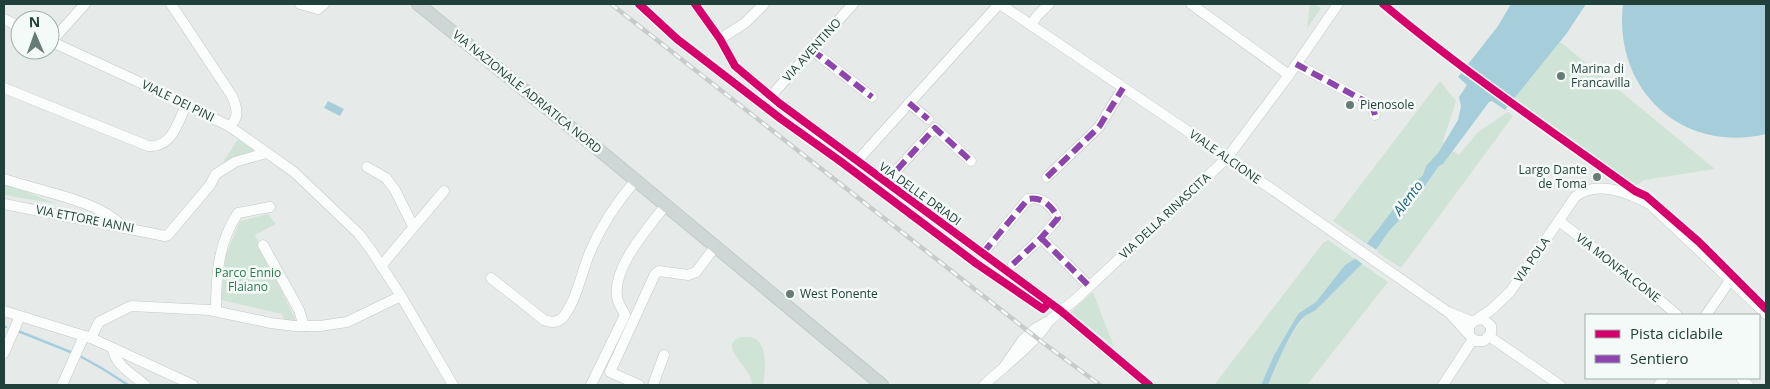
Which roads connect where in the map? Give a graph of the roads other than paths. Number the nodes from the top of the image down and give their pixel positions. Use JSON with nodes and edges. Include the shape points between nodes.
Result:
{"nodes":[{"id":1,"x":85,"y":4,"type":"edge"},
{"id":2,"x":171,"y":4,"type":"edge"},
{"id":3,"x":300,"y":4,"type":"edge"},
{"id":4,"x":324,"y":4,"type":"edge"},
{"id":5,"x":418,"y":4,"type":"edge"},
{"id":6,"x":695,"y":4,"type":"edge"},
{"id":7,"x":764,"y":4,"type":"edge"},
{"id":8,"x":853,"y":4,"type":"edge"},
{"id":9,"x":1000,"y":4,"type":"edge"},
{"id":10,"x":1049,"y":4,"type":"edge"},
{"id":11,"x":1192,"y":4,"type":"edge"},
{"id":12,"x":1338,"y":4,"type":"edge"},
{"id":13,"x":1031,"y":25,"type":"junction"},
{"id":14,"x":60,"y":31,"type":"edge"},
{"id":15,"x":720,"y":39,"type":"junction"},
{"id":16,"x":60,"y":45,"type":"edge"},
{"id":17,"x":812,"y":50,"type":"junction"},
{"id":18,"x":1296,"y":64,"type":"junction"},
{"id":19,"x":1289,"y":74,"type":"junction"},
{"id":20,"x":4,"y":88,"type":"edge"},
{"id":21,"x":1123,"y":88,"type":"junction"},
{"id":22,"x":771,"y":96,"type":"junction"},
{"id":23,"x":872,"y":97,"type":"dead end"},
{"id":24,"x":909,"y":103,"type":"junction"},
{"id":25,"x":186,"y":106,"type":"junction"},
{"id":26,"x":1375,"y":115,"type":"dead end"},
{"id":27,"x":928,"y":119,"type":"dead end"},
{"id":28,"x":229,"y":126,"type":"junction"},
{"id":29,"x":266,"y":153,"type":"junction"},
{"id":30,"x":1227,"y":158,"type":"junction"},
{"id":31,"x":857,"y":161,"type":"junction"},
{"id":32,"x":971,"y":161,"type":"dead end"},
{"id":33,"x":367,"y":167,"type":"dead end"},
{"id":34,"x":1047,"y":177,"type":"dead end"},
{"id":35,"x":4,"y":179,"type":"edge"},
{"id":36,"x":635,"y":181,"type":"junction"},
{"id":37,"x":885,"y":183,"type":"junction"},
{"id":38,"x":444,"y":191,"type":"dead end"},
{"id":39,"x":4,"y":204,"type":"edge"},
{"id":40,"x":665,"y":206,"type":"junction"},
{"id":41,"x":270,"y":207,"type":"dead end"},
{"id":42,"x":1559,"y":221,"type":"junction"},
{"id":43,"x":123,"y":226,"type":"junction"},
{"id":44,"x":413,"y":226,"type":"junction"},
{"id":45,"x":1041,"y":238,"type":"junction"},
{"id":46,"x":263,"y":245,"type":"dead end"},
{"id":47,"x":715,"y":248,"type":"junction"},
{"id":48,"x":983,"y":253,"type":"junction"},
{"id":49,"x":1013,"y":264,"type":"dead end"},
{"id":50,"x":381,"y":266,"type":"junction"},
{"id":51,"x":491,"y":278,"type":"dead end"},
{"id":52,"x":1731,"y":279,"type":"junction"},
{"id":53,"x":1089,"y":286,"type":"junction"},
{"id":54,"x":401,"y":296,"type":"junction"},
{"id":55,"x":4,"y":311,"type":"edge"},
{"id":56,"x":216,"y":311,"type":"junction"},
{"id":57,"x":1061,"y":312,"type":"junction"},
{"id":58,"x":1448,"y":312,"type":"junction"},
{"id":59,"x":1676,"y":314,"type":"edge"},
{"id":60,"x":1707,"y":314,"type":"edge"},
{"id":61,"x":1766,"y":314,"type":"edge"},
{"id":62,"x":20,"y":316,"type":"junction"},
{"id":63,"x":1474,"y":321,"type":"junction"},
{"id":64,"x":304,"y":326,"type":"junction"},
{"id":65,"x":87,"y":337,"type":"junction"},
{"id":66,"x":1471,"y":337,"type":"junction"},
{"id":67,"x":1490,"y":337,"type":"junction"},
{"id":68,"x":114,"y":350,"type":"junction"},
{"id":69,"x":4,"y":353,"type":"edge"},
{"id":70,"x":664,"y":355,"type":"dead end"},
{"id":71,"x":1445,"y":384,"type":"edge"},
{"id":72,"x":62,"y":385,"type":"edge"},
{"id":73,"x":145,"y":385,"type":"edge"},
{"id":74,"x":193,"y":385,"type":"edge"},
{"id":75,"x":453,"y":385,"type":"edge"},
{"id":76,"x":591,"y":385,"type":"edge"},
{"id":77,"x":638,"y":385,"type":"edge"},
{"id":78,"x":653,"y":385,"type":"edge"},
{"id":79,"x":882,"y":385,"type":"edge"},
{"id":80,"x":984,"y":385,"type":"edge"},
{"id":81,"x":1149,"y":385,"type":"edge"},
{"id":82,"x":1560,"y":385,"type":"edge"}],
"edges":[{"from":1,"to":14,"type":"street"},
{"from":2,"to":28,"type":"street","name":"VIALE DEI PINI","via":[[236,104],[235,121]]},
{"from":3,"to":4,"type":"street","via":[[318,9]]},
{"from":5,"to":36,"type":"main road","name":"VIA NAZIONALE ADRIATICA NORD"},
{"from":6,"to":15,"type":"street","name":"VIA DELLE DRIADI"},
{"from":7,"to":15,"type":"street","via":[[745,23]]},
{"from":8,"to":17,"type":"street","name":"VIA AVENTINO"},
{"from":9,"to":13,"type":"street","name":"VIALE ALCIONE"},
{"from":9,"to":24,"type":"street"},
{"from":10,"to":13,"type":"street"},
{"from":11,"to":19,"type":"street"},
{"from":12,"to":18,"type":"street","name":"VIA DELLA RINASCITA"},
{"from":13,"to":21,"type":"street","name":"VIALE ALCIONE"},
{"from":15,"to":22,"type":"street","name":"VIA DELLE DRIADI","via":[[735,66]]},
{"from":16,"to":25,"type":"street","name":"VIALE DEI PINI"},
{"from":17,"to":22,"type":"street","name":"VIA AVENTINO"},
{"from":17,"to":23,"type":"street"},
{"from":18,"to":19,"type":"street","name":"VIA DELLA RINASCITA"},
{"from":18,"to":26,"type":"street","via":[[1372,105]]},
{"from":19,"to":30,"type":"street","name":"VIA DELLA RINASCITA"},
{"from":20,"to":25,"type":"street","via":[[156,147],[170,139]]},
{"from":21,"to":30,"type":"street","name":"VIALE ALCIONE"},
{"from":21,"to":34,"type":"street","via":[[1099,127]]},
{"from":22,"to":31,"type":"street","name":"VIA DELLE DRIADI"},
{"from":24,"to":27,"type":"street"},
{"from":24,"to":31,"type":"street"},
{"from":25,"to":28,"type":"street","name":"VIALE DEI PINI"},
{"from":28,"to":29,"type":"street"},
{"from":29,"to":43,"type":"street","name":"VIA ETTORE IANNI","via":[[235,162],[216,174],[168,235]]},
{"from":29,"to":50,"type":"street","via":[[294,172],[359,234]]},
{"from":30,"to":53,"type":"street","name":"VIA DELLA RINASCITA"},
{"from":30,"to":58,"type":"street","name":"VIALE ALCIONE"},
{"from":31,"to":37,"type":"street","name":"VIA DELLE DRIADI"},
{"from":32,"to":37,"type":"street","name":"VIA DELLE DRIADI","via":[[935,128]]},
{"from":33,"to":44,"type":"street","via":[[386,178]]},
{"from":35,"to":43,"type":"street","via":[[70,198],[109,214]]},
{"from":36,"to":40,"type":"main road","name":"VIA NAZIONALE ADRIATICA NORD"},
{"from":36,"to":51,"type":"street","via":[[613,209],[590,251],[566,314],[560,320],[544,320]]},
{"from":37,"to":48,"type":"street","name":"VIA DELLE DRIADI"},
{"from":38,"to":44,"type":"street"},
{"from":39,"to":43,"type":"street","name":"VIA ETTORE IANNI"},
{"from":40,"to":47,"type":"main road","name":"VIA NAZIONALE ADRIATICA NORD"},
{"from":40,"to":76,"type":"street","via":[[637,242],[620,273],[618,300],[626,315]]},
{"from":41,"to":56,"type":"street","via":[[238,213],[228,228],[216,279]]},
{"from":42,"to":52,"type":"street","name":"VIA POLA","via":[[1580,192],[1606,189],[1631,194],[1651,204]]},
{"from":42,"to":59,"type":"street","name":"VIA MONFALCONE"},
{"from":42,"to":63,"type":"street","name":"VIA POLA","via":[[1510,292]]},
{"from":44,"to":50,"type":"street"},
{"from":45,"to":48,"type":"street","via":[[1058,218],[1046,202],[1028,199]]},
{"from":45,"to":49,"type":"street"},
{"from":45,"to":53,"type":"street"},
{"from":46,"to":64,"type":"street","via":[[300,310]]},
{"from":47,"to":77,"type":"street","via":[[696,272],[688,275],[659,271],[655,274],[610,372]]},
{"from":47,"to":79,"type":"main road","name":"VIA NAZIONALE ADRIATICA NORD"},
{"from":48,"to":57,"type":"street","name":"VIA DELLE DRIADI"},
{"from":50,"to":54,"type":"street"},
{"from":52,"to":60,"type":"street"},
{"from":52,"to":61,"type":"street"},
{"from":53,"to":57,"type":"street","name":"VIA DELLA RINASCITA"},
{"from":54,"to":64,"type":"street","via":[[348,322]]},
{"from":54,"to":75,"type":"street"},
{"from":55,"to":62,"type":"street"},
{"from":56,"to":64,"type":"street","via":[[271,323]]},
{"from":56,"to":65,"type":"street","via":[[131,306],[99,322]]},
{"from":57,"to":80,"type":"street","name":"VIA DELLA RINASCITA"},
{"from":57,"to":81,"type":"street","name":"VIA DELLE DRIADI"},
{"from":58,"to":63,"type":"street","name":"VIALE ALCIONE"},
{"from":58,"to":66,"type":"street","name":"VIALE ALCIONE"},
{"from":62,"to":65,"type":"street"},
{"from":62,"to":69,"type":"street"},
{"from":63,"to":66,"type":"street","via":[[1469,327]]},
{"from":63,"to":67,"type":"street","via":[[1483,319],[1489,323]]},
{"from":65,"to":68,"type":"street"},
{"from":65,"to":72,"type":"street"},
{"from":66,"to":67,"type":"street","via":[[1480,342]]},
{"from":66,"to":71,"type":"street"},
{"from":67,"to":82,"type":"street"},
{"from":68,"to":73,"type":"street","via":[[120,364]]},
{"from":68,"to":74,"type":"street"},
{"from":70,"to":78,"type":"street"}]}
